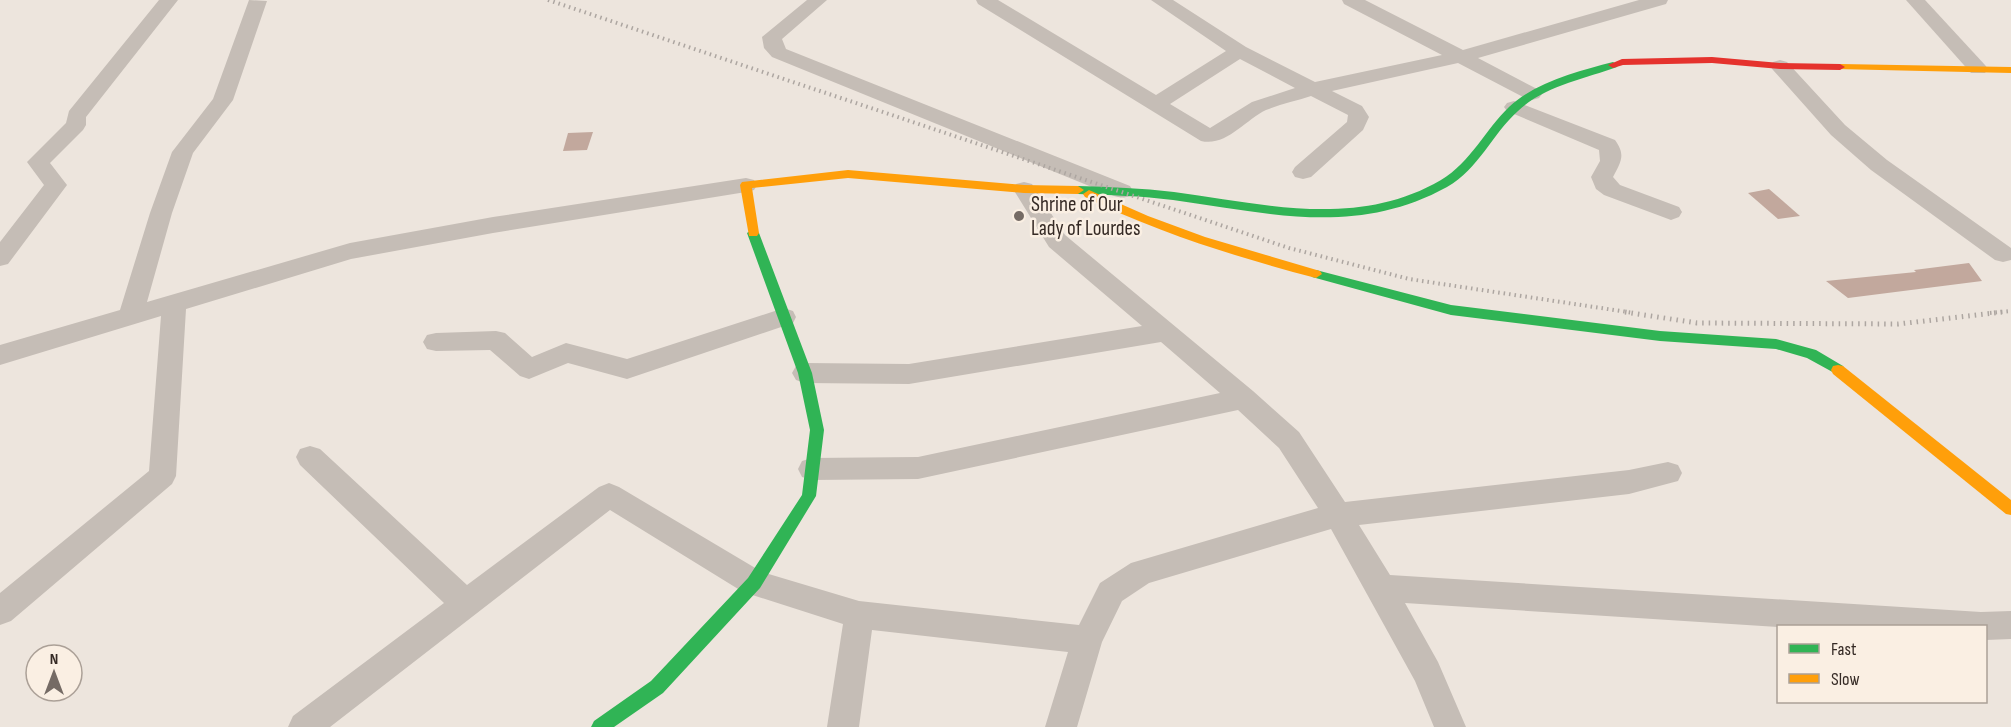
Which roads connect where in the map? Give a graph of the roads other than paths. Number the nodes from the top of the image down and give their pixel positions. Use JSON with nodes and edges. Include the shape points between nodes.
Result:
{"nodes":[{"id":1,"x":169,"y":0,"type":"edge"},
{"id":2,"x":818,"y":0,"type":"edge"},
{"id":3,"x":985,"y":0,"type":"edge"},
{"id":4,"x":1351,"y":0,"type":"edge"},
{"id":5,"x":1659,"y":0,"type":"edge"},
{"id":6,"x":1915,"y":0,"type":"edge"},
{"id":7,"x":258,"y":1,"type":"edge"},
{"id":8,"x":1178,"y":3,"type":"edge"},
{"id":9,"x":1239,"y":51,"type":"junction"},
{"id":10,"x":1464,"y":56,"type":"junction"},
{"id":11,"x":1780,"y":66,"type":"junction"},
{"id":12,"x":1978,"y":69,"type":"junction"},
{"id":13,"x":2011,"y":70,"type":"edge"},
{"id":14,"x":1312,"y":89,"type":"junction"},
{"id":15,"x":1532,"y":94,"type":"junction"},
{"id":16,"x":1155,"y":104,"type":"junction"},
{"id":17,"x":1514,"y":107,"type":"junction"},
{"id":18,"x":1304,"y":172,"type":"dead end"},
{"id":19,"x":746,"y":185,"type":"junction"},
{"id":20,"x":1024,"y":189,"type":"junction"},
{"id":21,"x":1080,"y":189,"type":"junction"},
{"id":22,"x":1122,"y":191,"type":"junction"},
{"id":23,"x":1671,"y":212,"type":"dead end"},
{"id":24,"x":2003,"y":254,"type":"dead end"},
{"id":25,"x":0,"y":258,"type":"edge"},
{"id":26,"x":174,"y":303,"type":"junction"},
{"id":27,"x":131,"y":314,"type":"junction"},
{"id":28,"x":784,"y":317,"type":"junction"},
{"id":29,"x":1164,"y":332,"type":"junction"},
{"id":30,"x":436,"y":342,"type":"dead end"},
{"id":31,"x":0,"y":355,"type":"edge"},
{"id":32,"x":805,"y":373,"type":"junction"},
{"id":33,"x":1244,"y":398,"type":"junction"},
{"id":34,"x":309,"y":457,"type":"dead end"},
{"id":35,"x":812,"y":469,"type":"junction"},
{"id":36,"x":1668,"y":473,"type":"dead end"},
{"id":37,"x":2011,"y":509,"type":"edge"},
{"id":38,"x":1338,"y":516,"type":"junction"},
{"id":39,"x":754,"y":582,"type":"junction"},
{"id":40,"x":1381,"y":588,"type":"junction"},
{"id":41,"x":466,"y":604,"type":"junction"},
{"id":42,"x":0,"y":610,"type":"edge"},
{"id":43,"x":859,"y":615,"type":"junction"},
{"id":44,"x":1965,"y":625,"type":"edge"},
{"id":45,"x":1987,"y":626,"type":"edge"},
{"id":46,"x":2011,"y":626,"type":"edge"},
{"id":47,"x":1087,"y":640,"type":"junction"},
{"id":48,"x":304,"y":727,"type":"edge"},
{"id":49,"x":600,"y":727,"type":"edge"},
{"id":50,"x":843,"y":727,"type":"edge"},
{"id":51,"x":1061,"y":727,"type":"edge"},
{"id":52,"x":1450,"y":727,"type":"edge"}],
"edges":[{"from":1,"to":25,"type":"street","via":[[76,116],[76,125],[38,162],[56,185]]},
{"from":2,"to":22,"type":"street","via":[[772,37],[779,53]]},
{"from":3,"to":16,"type":"street"},
{"from":4,"to":10,"type":"street"},
{"from":5,"to":10,"type":"street"},
{"from":6,"to":12,"type":"street"},
{"from":7,"to":27,"type":"street","via":[[223,100],[183,152]]},
{"from":8,"to":9,"type":"street"},
{"from":9,"to":14,"type":"street"},
{"from":9,"to":16,"type":"street"},
{"from":10,"to":14,"type":"street"},
{"from":10,"to":15,"type":"street"},
{"from":11,"to":12,"type":"street"},
{"from":11,"to":15,"type":"street","via":[[1712,60],[1622,62]]},
{"from":11,"to":24,"type":"street","via":[[1838,130],[1879,165]]},
{"from":12,"to":13,"type":"street"},
{"from":14,"to":16,"type":"street","via":[[1258,106],[1208,136]]},
{"from":14,"to":18,"type":"street","via":[[1356,111],[1359,117],[1356,125]]},
{"from":15,"to":17,"type":"street"},
{"from":17,"to":22,"type":"street","via":[[1473,158],[1446,183],[1409,201],[1372,212],[1308,216]]},
{"from":17,"to":23,"type":"street","via":[[1607,145],[1613,157],[1602,177],[1604,184]]},
{"from":19,"to":20,"type":"street","via":[[849,174]]},
{"from":19,"to":26,"type":"street","via":[[350,251]]},
{"from":19,"to":28,"type":"street","via":[[753,236]]},
{"from":20,"to":21,"type":"street"},
{"from":20,"to":29,"type":"street","via":[[1057,241]]},
{"from":21,"to":22,"type":"street"},
{"from":21,"to":37,"type":"street","via":[[1129,215],[1255,258],[1451,310],[1660,336],[1776,344],[1811,354],[1836,369]]},
{"from":26,"to":27,"type":"street"},
{"from":26,"to":42,"type":"street","via":[[162,476]]},
{"from":27,"to":31,"type":"street"},
{"from":28,"to":30,"type":"street","via":[[627,369],[566,353],[529,369],[496,340]]},
{"from":28,"to":32,"type":"street"},
{"from":29,"to":32,"type":"street","via":[[909,374]]},
{"from":29,"to":33,"type":"street"},
{"from":32,"to":35,"type":"street","via":[[817,430]]},
{"from":33,"to":35,"type":"street","via":[[918,468]]},
{"from":33,"to":38,"type":"street","via":[[1289,440]]},
{"from":34,"to":41,"type":"street"},
{"from":35,"to":39,"type":"street","via":[[809,496]]},
{"from":36,"to":38,"type":"street","via":[[1629,482]]},
{"from":38,"to":40,"type":"street"},
{"from":38,"to":47,"type":"street","via":[[1141,572],[1112,592]]},
{"from":39,"to":41,"type":"street","via":[[609,495]]},
{"from":39,"to":43,"type":"street"},
{"from":39,"to":49,"type":"street","via":[[657,687]]},
{"from":40,"to":44,"type":"street"},
{"from":40,"to":52,"type":"street","via":[[1427,673]]},
{"from":41,"to":48,"type":"street"},
{"from":43,"to":47,"type":"street"},
{"from":43,"to":50,"type":"street"},
{"from":45,"to":46,"type":"street"},
{"from":47,"to":51,"type":"street"}]}
